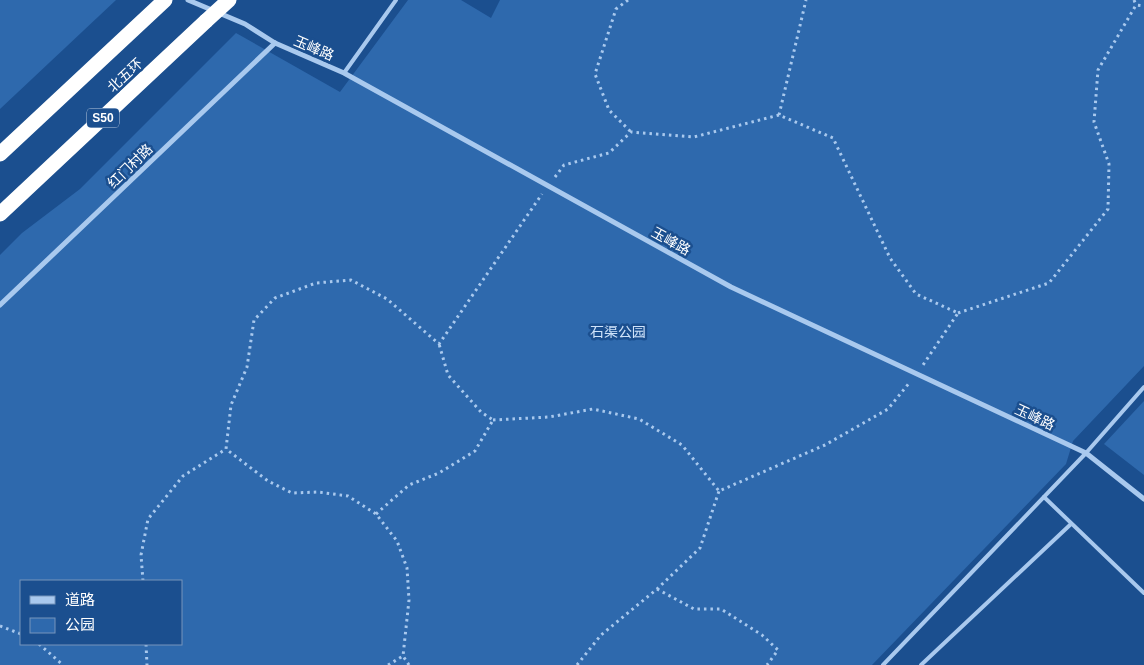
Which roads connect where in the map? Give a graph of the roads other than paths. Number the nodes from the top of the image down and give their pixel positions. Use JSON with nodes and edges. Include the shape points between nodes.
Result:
{"nodes":[{"id":1,"x":188,"y":0,"type":"edge"},
{"id":2,"x":229,"y":0,"type":"edge"},
{"id":3,"x":396,"y":0,"type":"edge"},
{"id":4,"x":162,"y":3,"type":"edge"},
{"id":5,"x":275,"y":43,"type":"junction"},
{"id":6,"x":344,"y":73,"type":"junction"},
{"id":7,"x":0,"y":154,"type":"edge"},
{"id":8,"x":0,"y":214,"type":"edge"},
{"id":9,"x":0,"y":306,"type":"edge"},
{"id":10,"x":1144,"y":386,"type":"edge"},
{"id":11,"x":1086,"y":453,"type":"junction"},
{"id":12,"x":1044,"y":497,"type":"junction"},
{"id":13,"x":1144,"y":499,"type":"edge"},
{"id":14,"x":1072,"y":524,"type":"junction"},
{"id":15,"x":1144,"y":593,"type":"edge"},
{"id":16,"x":883,"y":665,"type":"edge"},
{"id":17,"x":921,"y":665,"type":"edge"}],
"edges":[{"from":1,"to":5,"type":"street","name":"玉峰路","via":[[245,24]]},
{"from":2,"to":8,"type":"highway","name":"北五环","number":"S50","bridge":true},
{"from":3,"to":6,"type":"lane"},
{"from":4,"to":7,"type":"highway","name":"北五环"},
{"from":5,"to":6,"type":"street","name":"玉峰路"},
{"from":5,"to":9,"type":"street","name":"红门村路"},
{"from":6,"to":11,"type":"street","name":"玉峰路","via":[[731,288]]},
{"from":10,"to":11,"type":"lane"},
{"from":11,"to":12,"type":"lane"},
{"from":11,"to":13,"type":"street","name":"玉峰路"},
{"from":12,"to":14,"type":"lane"},
{"from":12,"to":16,"type":"lane"},
{"from":14,"to":15,"type":"lane"},
{"from":14,"to":17,"type":"lane"}]}
